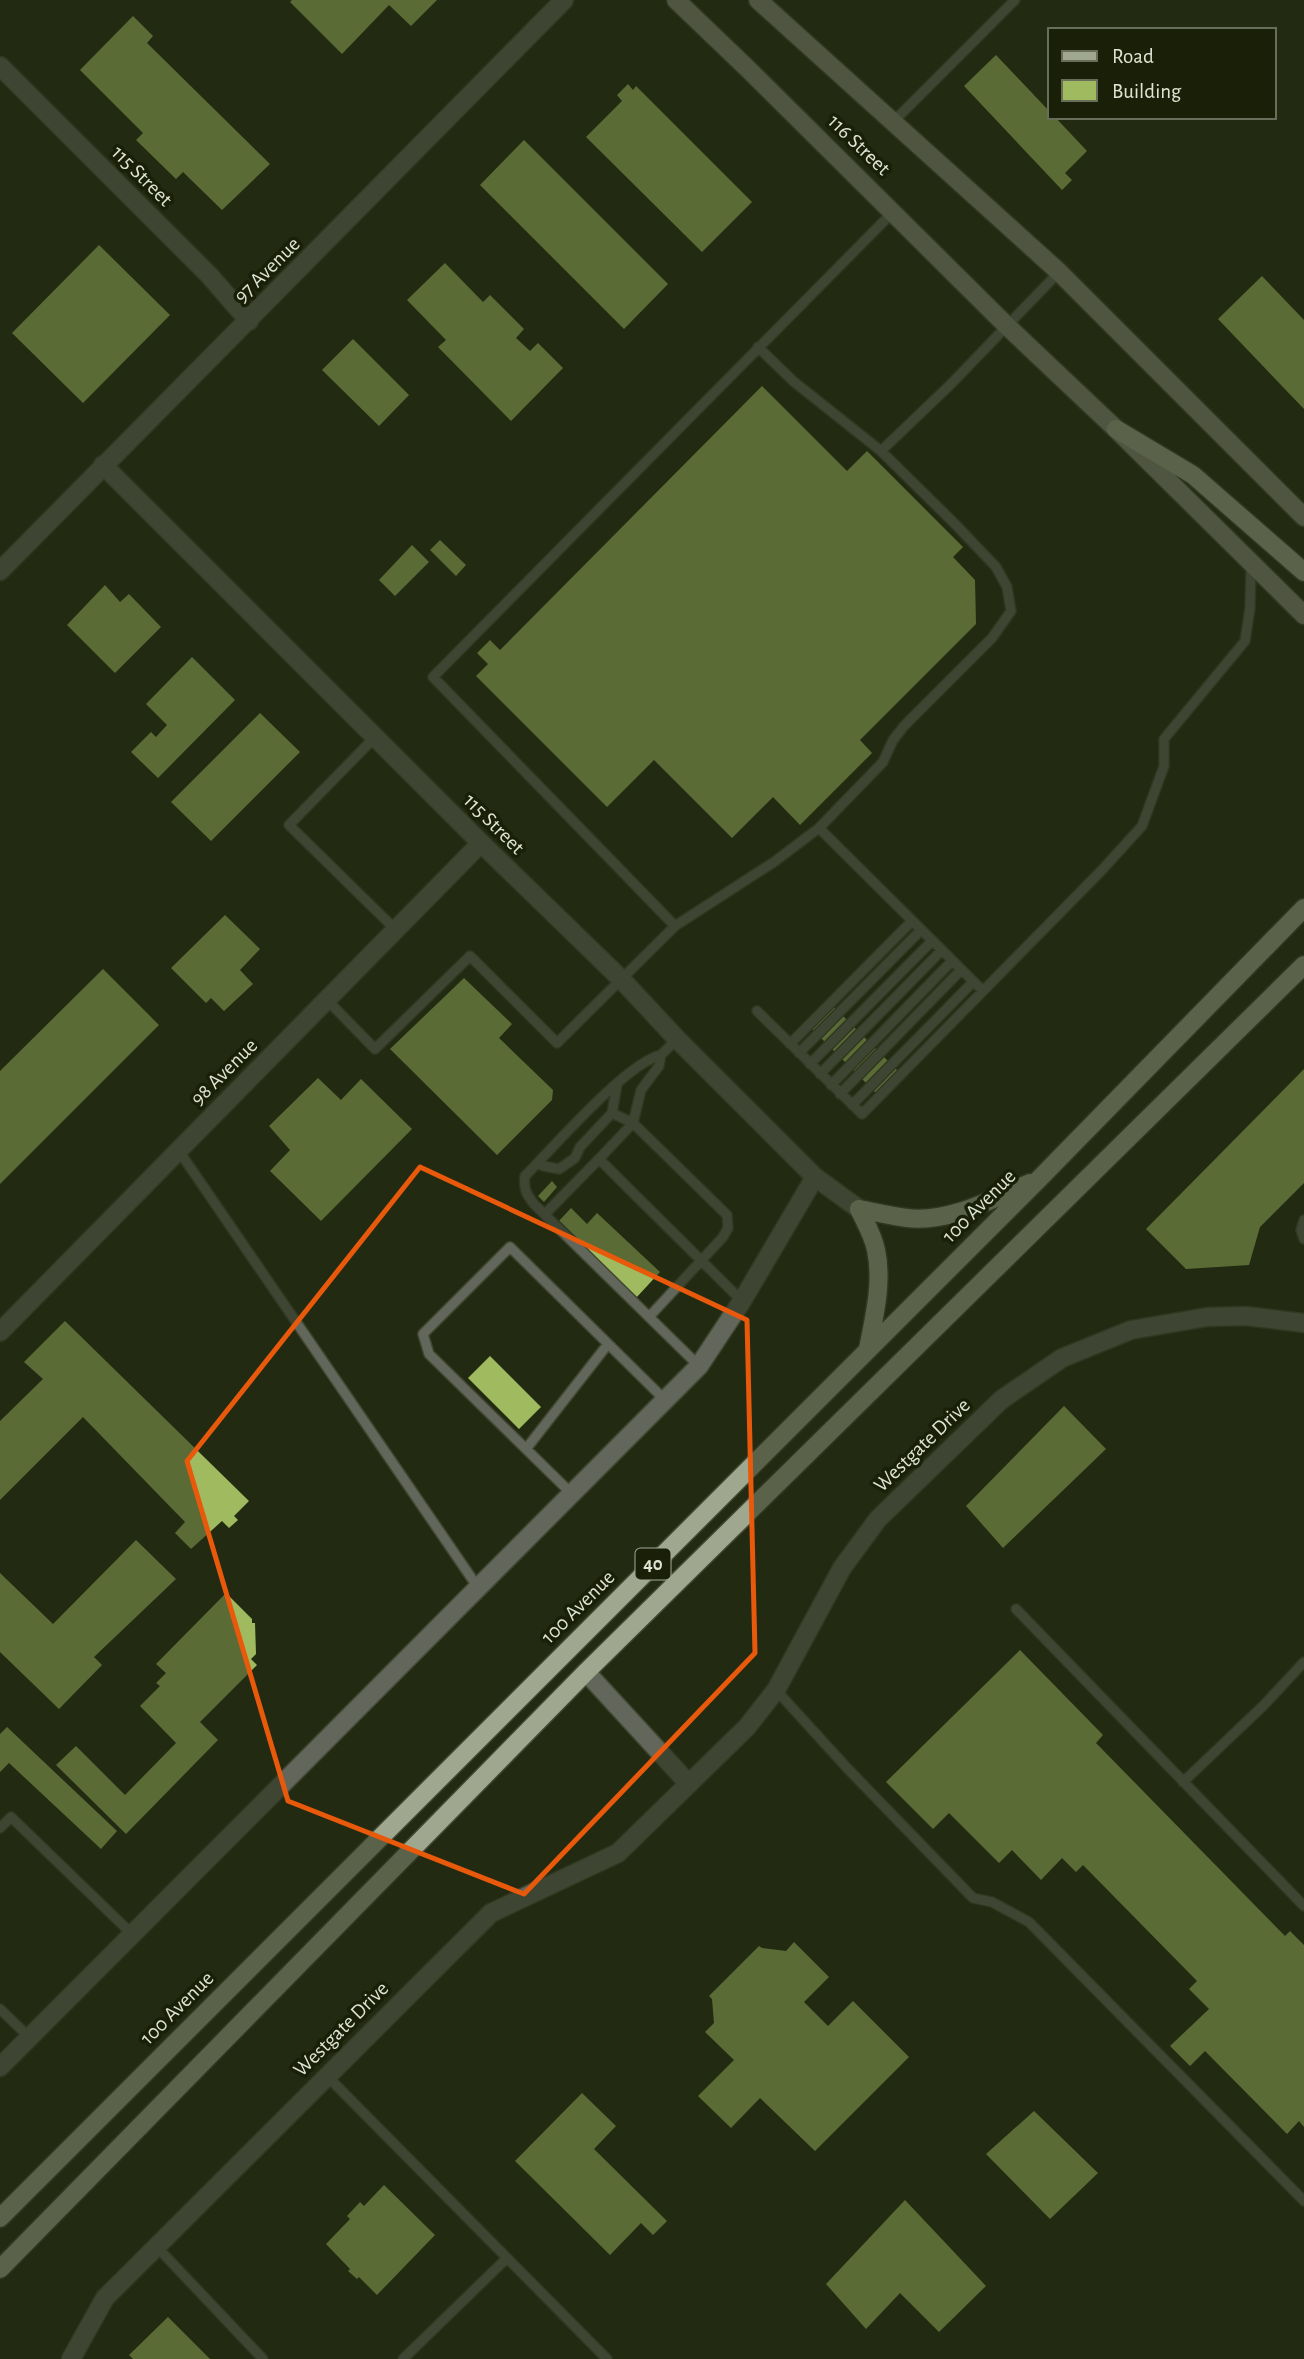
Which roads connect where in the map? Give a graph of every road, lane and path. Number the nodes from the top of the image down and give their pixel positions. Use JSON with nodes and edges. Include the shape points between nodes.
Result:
{"nodes":[{"id":1,"x":564,"y":0,"type":"edge"},
{"id":2,"x":676,"y":0,"type":"edge"},
{"id":3,"x":758,"y":0,"type":"edge"},
{"id":4,"x":1015,"y":0,"type":"edge"},
{"id":5,"x":0,"y":66,"type":"edge"},
{"id":6,"x":894,"y":121,"type":"junction"},
{"id":7,"x":894,"y":211,"type":"junction"},
{"id":8,"x":1059,"y":272,"type":"junction"},
{"id":9,"x":249,"y":321,"type":"junction"},
{"id":10,"x":1007,"y":326,"type":"junction"},
{"id":11,"x":758,"y":347,"type":"junction"},
{"id":12,"x":1116,"y":429,"type":"junction"},
{"id":13,"x":881,"y":451,"type":"junction"},
{"id":14,"x":103,"y":465,"type":"junction"},
{"id":15,"x":1304,"y":517,"type":"edge"},
{"id":16,"x":1251,"y":565,"type":"junction"},
{"id":17,"x":0,"y":571,"type":"edge"},
{"id":18,"x":1304,"y":572,"type":"edge"},
{"id":19,"x":1304,"y":615,"type":"edge"},
{"id":20,"x":375,"y":737,"type":"junction"},
{"id":21,"x":819,"y":828,"type":"junction"},
{"id":22,"x":481,"y":843,"type":"junction"},
{"id":23,"x":1304,"y":908,"type":"edge"},
{"id":24,"x":912,"y":921,"type":"junction"},
{"id":25,"x":675,"y":926,"type":"junction"},
{"id":26,"x":396,"y":930,"type":"junction"},
{"id":27,"x":921,"y":930,"type":"junction"},
{"id":28,"x":932,"y":941,"type":"junction"},
{"id":29,"x":942,"y":951,"type":"junction"},
{"id":30,"x":952,"y":961,"type":"junction"},
{"id":31,"x":1304,"y":965,"type":"edge"},
{"id":32,"x":961,"y":970,"type":"junction"},
{"id":33,"x":1304,"y":972,"type":"edge"},
{"id":34,"x":622,"y":980,"type":"junction"},
{"id":35,"x":973,"y":982,"type":"junction"},
{"id":36,"x":1282,"y":987,"type":"junction"},
{"id":37,"x":982,"y":991,"type":"junction"},
{"id":38,"x":327,"y":1000,"type":"junction"},
{"id":39,"x":757,"y":1011,"type":"dead end"},
{"id":40,"x":677,"y":1039,"type":"junction"},
{"id":41,"x":790,"y":1044,"type":"junction"},
{"id":42,"x":800,"y":1053,"type":"junction"},
{"id":43,"x":661,"y":1055,"type":"junction"},
{"id":44,"x":810,"y":1064,"type":"junction"},
{"id":45,"x":820,"y":1074,"type":"junction"},
{"id":46,"x":617,"y":1083,"type":"junction"},
{"id":47,"x":831,"y":1084,"type":"junction"},
{"id":48,"x":840,"y":1094,"type":"junction"},
{"id":49,"x":852,"y":1105,"type":"junction"},
{"id":50,"x":612,"y":1112,"type":"junction"},
{"id":51,"x":633,"y":1123,"type":"junction"},
{"id":52,"x":179,"y":1151,"type":"junction"},
{"id":53,"x":599,"y":1159,"type":"junction"},
{"id":54,"x":539,"y":1162,"type":"junction"},
{"id":55,"x":815,"y":1177,"type":"junction"},
{"id":56,"x":1039,"y":1179,"type":"junction"},
{"id":57,"x":859,"y":1209,"type":"junction"},
{"id":58,"x":545,"y":1214,"type":"junction"},
{"id":59,"x":1304,"y":1220,"type":"edge"},
{"id":60,"x":1304,"y":1239,"type":"edge"},
{"id":61,"x":701,"y":1260,"type":"junction"},
{"id":62,"x":742,"y":1300,"type":"junction"},
{"id":63,"x":649,"y":1317,"type":"junction"},
{"id":64,"x":1304,"y":1323,"type":"edge"},
{"id":65,"x":0,"y":1332,"type":"edge"},
{"id":66,"x":608,"y":1344,"type":"junction"},
{"id":67,"x":868,"y":1349,"type":"junction"},
{"id":68,"x":699,"y":1366,"type":"junction"},
{"id":69,"x":666,"y":1400,"type":"junction"},
{"id":70,"x":526,"y":1449,"type":"junction"},
{"id":71,"x":572,"y":1494,"type":"junction"},
{"id":72,"x":479,"y":1589,"type":"junction"},
{"id":73,"x":1016,"y":1609,"type":"dead end"},
{"id":74,"x":1304,"y":1662,"type":"edge"},
{"id":75,"x":586,"y":1672,"type":"junction"},
{"id":76,"x":776,"y":1690,"type":"junction"},
{"id":77,"x":1182,"y":1782,"type":"junction"},
{"id":78,"x":689,"y":1784,"type":"junction"},
{"id":79,"x":0,"y":1828,"type":"edge"},
{"id":80,"x":1304,"y":1906,"type":"edge"},
{"id":81,"x":132,"y":1935,"type":"junction"},
{"id":82,"x":0,"y":2009,"type":"edge"},
{"id":83,"x":30,"y":2038,"type":"junction"},
{"id":84,"x":0,"y":2067,"type":"edge"},
{"id":85,"x":326,"y":2075,"type":"junction"},
{"id":86,"x":1304,"y":2202,"type":"edge"},
{"id":87,"x":0,"y":2218,"type":"edge"},
{"id":88,"x":156,"y":2246,"type":"junction"},
{"id":89,"x":507,"y":2258,"type":"junction"},
{"id":90,"x":0,"y":2269,"type":"edge"},
{"id":91,"x":71,"y":2359,"type":"edge"},
{"id":92,"x":263,"y":2359,"type":"edge"},
{"id":93,"x":403,"y":2359,"type":"edge"},
{"id":94,"x":607,"y":2359,"type":"edge"}],
"edges":[{"from":1,"to":9,"type":"street","name":"97 Avenue"},
{"from":2,"to":7,"type":"main road","name":"116 Street"},
{"from":3,"to":6,"type":"main road","name":"116 Street"},
{"from":4,"to":6,"type":"lane"},
{"from":5,"to":9,"type":"street","name":"115 Street","via":[[209,275]]},
{"from":6,"to":8,"type":"main road","name":"116 Street"},
{"from":7,"to":10,"type":"main road","name":"116 Street"},
{"from":7,"to":11,"type":"lane"},
{"from":8,"to":10,"type":"lane"},
{"from":8,"to":15,"type":"main road","name":"116 Street"},
{"from":9,"to":14,"type":"street","name":"97 Avenue"},
{"from":10,"to":12,"type":"main road","name":"116 Street"},
{"from":10,"to":13,"type":"lane"},
{"from":11,"to":13,"type":"lane"},
{"from":11,"to":25,"type":"lane","via":[[433,677]]},
{"from":12,"to":16,"type":"main road","name":"116 Street"},
{"from":12,"to":18,"type":"main road","via":[[1193,475]]},
{"from":13,"to":21,"type":"lane","via":[[996,567],[1007,587],[1011,611],[992,638],[892,740],[883,762]]},
{"from":14,"to":17,"type":"street","name":"97 Avenue"},
{"from":14,"to":20,"type":"street","name":"115 Street"},
{"from":16,"to":19,"type":"main road","name":"116 Street"},
{"from":16,"to":37,"type":"lane","via":[[1245,641],[1164,739],[1164,766],[1142,826]]},
{"from":20,"to":22,"type":"street","name":"115 Street"},
{"from":20,"to":26,"type":"lane","via":[[289,825]]},
{"from":21,"to":24,"type":"lane"},
{"from":21,"to":25,"type":"lane"},
{"from":22,"to":26,"type":"street","name":"98 Avenue"},
{"from":22,"to":34,"type":"street","name":"115 Street"},
{"from":23,"to":56,"type":"main road","name":"100 Avenue","number":"40"},
{"from":24,"to":27,"type":"lane"},
{"from":24,"to":41,"type":"lane"},
{"from":25,"to":34,"type":"lane"},
{"from":26,"to":38,"type":"street","name":"98 Avenue"},
{"from":27,"to":28,"type":"lane"},
{"from":27,"to":42,"type":"lane"},
{"from":28,"to":29,"type":"lane"},
{"from":28,"to":44,"type":"lane"},
{"from":29,"to":30,"type":"lane"},
{"from":29,"to":45,"type":"lane"},
{"from":30,"to":32,"type":"lane"},
{"from":30,"to":47,"type":"lane"},
{"from":31,"to":36,"type":"main road","number":"40"},
{"from":32,"to":35,"type":"lane"},
{"from":32,"to":48,"type":"lane"},
{"from":33,"to":36,"type":"main road"},
{"from":34,"to":38,"type":"lane","via":[[557,1043],[470,956],[375,1049]]},
{"from":34,"to":40,"type":"street","name":"115 Street"},
{"from":35,"to":37,"type":"lane"},
{"from":35,"to":49,"type":"lane"},
{"from":36,"to":75,"type":"main road","number":"40"},
{"from":37,"to":49,"type":"lane","via":[[862,1114]]},
{"from":38,"to":52,"type":"street","name":"98 Avenue"},
{"from":39,"to":41,"type":"lane"},
{"from":40,"to":43,"type":"lane"},
{"from":40,"to":55,"type":"street","name":"115 Street"},
{"from":41,"to":42,"type":"lane"},
{"from":42,"to":44,"type":"lane"},
{"from":43,"to":46,"type":"lane"},
{"from":43,"to":51,"type":"lane","via":[[659,1066],[641,1090]]},
{"from":44,"to":45,"type":"lane"},
{"from":45,"to":47,"type":"lane"},
{"from":46,"to":50,"type":"lane"},
{"from":46,"to":54,"type":"lane"},
{"from":47,"to":48,"type":"lane"},
{"from":48,"to":49,"type":"lane"},
{"from":50,"to":51,"type":"lane"},
{"from":50,"to":54,"type":"lane","via":[[568,1165],[551,1169]]},
{"from":51,"to":53,"type":"lane"},
{"from":51,"to":61,"type":"lane","via":[[727,1215],[728,1228]]},
{"from":52,"to":65,"type":"street","name":"98 Avenue"},
{"from":52,"to":72,"type":"lane"},
{"from":53,"to":58,"type":"lane"},
{"from":53,"to":61,"type":"lane"},
{"from":54,"to":58,"type":"lane","via":[[523,1185]]},
{"from":55,"to":57,"type":"street","name":"115 Street"},
{"from":55,"to":62,"type":"street"},
{"from":56,"to":57,"type":"main road","via":[[968,1210],[937,1217],[909,1219]]},
{"from":56,"to":67,"type":"main road","name":"100 Avenue","number":"40"},
{"from":57,"to":67,"type":"main road","via":[[876,1251],[879,1275]]},
{"from":58,"to":63,"type":"lane"},
{"from":59,"to":60,"type":"lane"},
{"from":61,"to":62,"type":"lane"},
{"from":61,"to":63,"type":"lane"},
{"from":62,"to":68,"type":"street"},
{"from":63,"to":68,"type":"lane"},
{"from":64,"to":76,"type":"street","name":"Westgate Drive","via":[[1207,1317],[1131,1330],[1062,1358],[1041,1372],[1001,1400],[878,1520],[842,1569]]},
{"from":66,"to":69,"type":"lane"},
{"from":66,"to":70,"type":"lane"},
{"from":66,"to":70,"type":"lane","via":[[510,1247],[423,1334],[429,1354]]},
{"from":67,"to":87,"type":"main road","name":"100 Avenue","number":"40"},
{"from":68,"to":69,"type":"street"},
{"from":69,"to":71,"type":"street"},
{"from":70,"to":71,"type":"lane"},
{"from":71,"to":72,"type":"street"},
{"from":72,"to":81,"type":"street"},
{"from":73,"to":77,"type":"lane"},
{"from":74,"to":77,"type":"lane"},
{"from":75,"to":78,"type":"street"},
{"from":75,"to":90,"type":"main road","number":"40"},
{"from":76,"to":78,"type":"street","name":"Westgate Drive","via":[[747,1727]]},
{"from":76,"to":86,"type":"lane","via":[[972,1898],[992,1902],[1029,1922]]},
{"from":77,"to":80,"type":"lane"},
{"from":78,"to":85,"type":"street","name":"Westgate Drive","via":[[618,1853],[491,1913]]},
{"from":79,"to":81,"type":"lane","via":[[11,1816]]},
{"from":81,"to":83,"type":"street"},
{"from":82,"to":83,"type":"lane"},
{"from":83,"to":84,"type":"street"},
{"from":85,"to":88,"type":"street","name":"Westgate Drive"},
{"from":85,"to":89,"type":"lane"},
{"from":88,"to":91,"type":"street","name":"Westgate Drive","via":[[105,2298]]},
{"from":88,"to":92,"type":"lane"},
{"from":89,"to":93,"type":"lane"},
{"from":89,"to":94,"type":"lane"}]}
